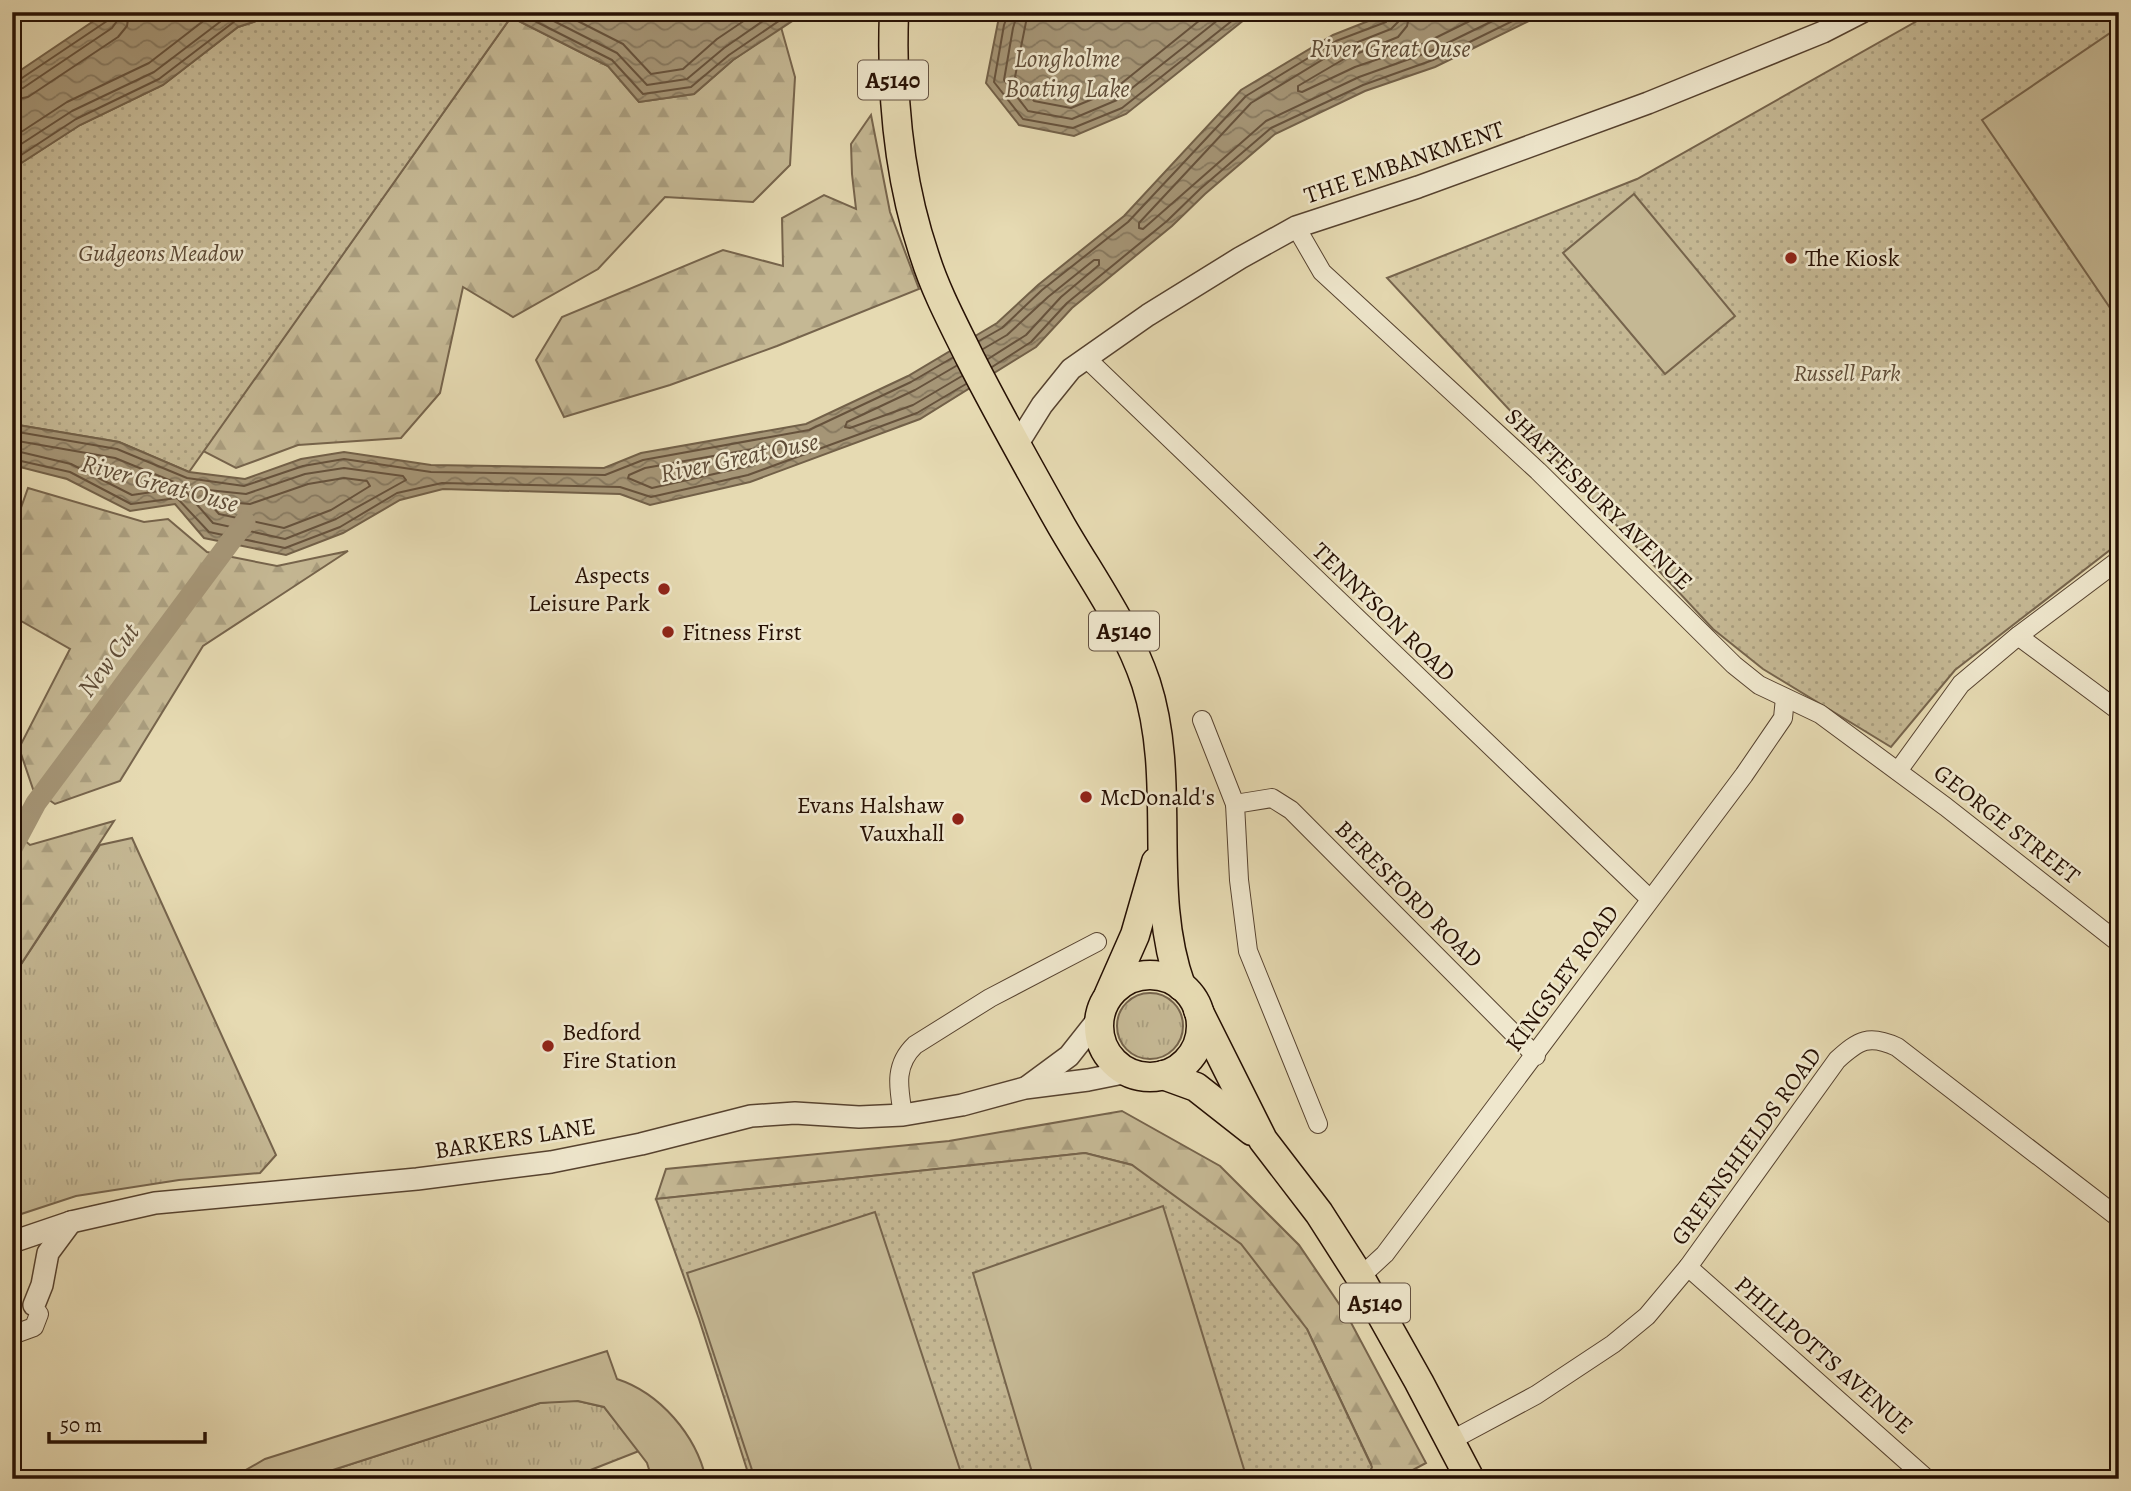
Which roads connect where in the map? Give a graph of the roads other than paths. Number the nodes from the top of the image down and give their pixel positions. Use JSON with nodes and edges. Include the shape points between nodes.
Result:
{"nodes":[{"id":1,"x":894,"y":12,"type":"edge"},
{"id":2,"x":1862,"y":12,"type":"edge"},
{"id":3,"x":1296,"y":227,"type":"junction"},
{"id":4,"x":1086,"y":358,"type":"junction"},
{"id":5,"x":1017,"y":445,"type":"junction"},
{"id":6,"x":2119,"y":560,"type":"edge"},
{"id":7,"x":2018,"y":636,"type":"junction"},
{"id":8,"x":1785,"y":698,"type":"junction"},
{"id":9,"x":2119,"y":711,"type":"edge"},
{"id":10,"x":1202,"y":720,"type":"dead end"},
{"id":11,"x":1898,"y":771,"type":"junction"},
{"id":12,"x":1235,"y":804,"type":"junction"},
{"id":13,"x":1162,"y":839,"type":"junction"},
{"id":14,"x":1650,"y":899,"type":"junction"},
{"id":15,"x":1097,"y":943,"type":"dead end"},
{"id":16,"x":2119,"y":943,"type":"edge"},
{"id":17,"x":1181,"y":986,"type":"junction"},
{"id":18,"x":1103,"y":1007,"type":"junction"},
{"id":19,"x":1198,"y":1010,"type":"junction"},
{"id":20,"x":1536,"y":1056,"type":"junction"},
{"id":21,"x":1128,"y":1072,"type":"junction"},
{"id":22,"x":1163,"y":1075,"type":"junction"},
{"id":23,"x":1025,"y":1088,"type":"junction"},
{"id":24,"x":903,"y":1115,"type":"junction"},
{"id":25,"x":1318,"y":1124,"type":"dead end"},
{"id":26,"x":1263,"y":1140,"type":"junction"},
{"id":27,"x":2119,"y":1218,"type":"edge"},
{"id":28,"x":71,"y":1222,"type":"junction"},
{"id":29,"x":12,"y":1242,"type":"edge"},
{"id":30,"x":1688,"y":1267,"type":"junction"},
{"id":31,"x":1360,"y":1277,"type":"junction"},
{"id":32,"x":36,"y":1310,"type":"joint"},
{"id":33,"x":12,"y":1335,"type":"edge"},
{"id":34,"x":1450,"y":1441,"type":"junction"},
{"id":35,"x":1470,"y":1479,"type":"edge"},
{"id":36,"x":1927,"y":1479,"type":"edge"}],
"edges":[{"from":1,"to":5,"type":"main road","number":"A5140","via":[[895,108],[914,222],[957,332]]},
{"from":2,"to":3,"type":"street","name":"THE EMBANKMENT","via":[[1648,103]]},
{"from":3,"to":4,"type":"street","name":"THE EMBANKMENT"},
{"from":3,"to":8,"type":"street","name":"SHAFTESBURY AVENUE","via":[[1322,272],[1356,305],[1538,471],[1734,665]]},
{"from":4,"to":5,"type":"street","name":"THE EMBANKMENT","via":[[1042,405]]},
{"from":4,"to":14,"type":"street","name":"TENNYSON ROAD"},
{"from":5,"to":13,"type":"main road","number":"A5140","via":[[1139,663],[1159,742]]},
{"from":6,"to":7,"type":"street"},
{"from":7,"to":9,"type":"street"},
{"from":7,"to":11,"type":"street","via":[[1961,684]]},
{"from":8,"to":11,"type":"street","name":"SHAFTESBURY AVENUE","via":[[1813,710]]},
{"from":8,"to":14,"type":"street","name":"KINGSLEY ROAD","via":[[1783,718]]},
{"from":10,"to":12,"type":"street"},
{"from":11,"to":16,"type":"street","name":"GEORGE STREET"},
{"from":12,"to":20,"type":"street","name":"BERESFORD ROAD","via":[[1272,798],[1290,810]]},
{"from":12,"to":25,"type":"street","via":[[1248,951]]},
{"from":13,"to":17,"type":"main road","number":"A5140","via":[[1169,946]]},
{"from":13,"to":18,"type":"main road","number":"A5140","via":[[1135,935]]},
{"from":14,"to":20,"type":"street","name":"KINGSLEY ROAD"},
{"from":15,"to":24,"type":"street","via":[[990,998],[915,1045],[906,1053],[898,1073]]},
{"from":17,"to":18,"type":"main road","via":[[1163,977],[1143,975],[1129,979]]},
{"from":17,"to":19,"type":"main road"},
{"from":18,"to":21,"type":"main road","via":[[1099,1031],[1108,1056]]},
{"from":18,"to":23,"type":"street","name":"BARKERS LANE","via":[[1069,1056]]},
{"from":19,"to":22,"type":"main road","via":[[1201,1026],[1194,1050],[1175,1070]]},
{"from":19,"to":26,"type":"main road","number":"A5140"},
{"from":20,"to":31,"type":"street","name":"KINGSLEY ROAD","via":[[1385,1254]]},
{"from":21,"to":22,"type":"main road"},
{"from":21,"to":23,"type":"street","name":"BARKERS LANE"},
{"from":22,"to":26,"type":"main road","number":"A5140","via":[[1196,1087]]},
{"from":23,"to":24,"type":"street","name":"BARKERS LANE"},
{"from":24,"to":28,"type":"street","name":"BARKERS LANE","via":[[751,1116],[551,1162],[155,1203]]},
{"from":26,"to":31,"type":"main road","number":"A5140","via":[[1319,1213]]},
{"from":27,"to":30,"type":"street","name":"GREENSHIELDS ROAD","via":[[1897,1047],[1880,1039],[1866,1040],[1854,1044],[1837,1060]]},
{"from":28,"to":29,"type":"street","name":"BARKERS LANE"},
{"from":28,"to":32,"type":"street","via":[[48,1253]]},
{"from":30,"to":34,"type":"street","name":"GREENSHIELDS ROAD","via":[[1647,1316],[1613,1344],[1536,1395]]},
{"from":30,"to":36,"type":"street","name":"PHILLPOTTS AVENUE"},
{"from":31,"to":34,"type":"main road","number":"A5140"},
{"from":32,"to":33,"type":"street","via":[[34,1327]]},
{"from":34,"to":35,"type":"main road","number":"A5140"}]}
